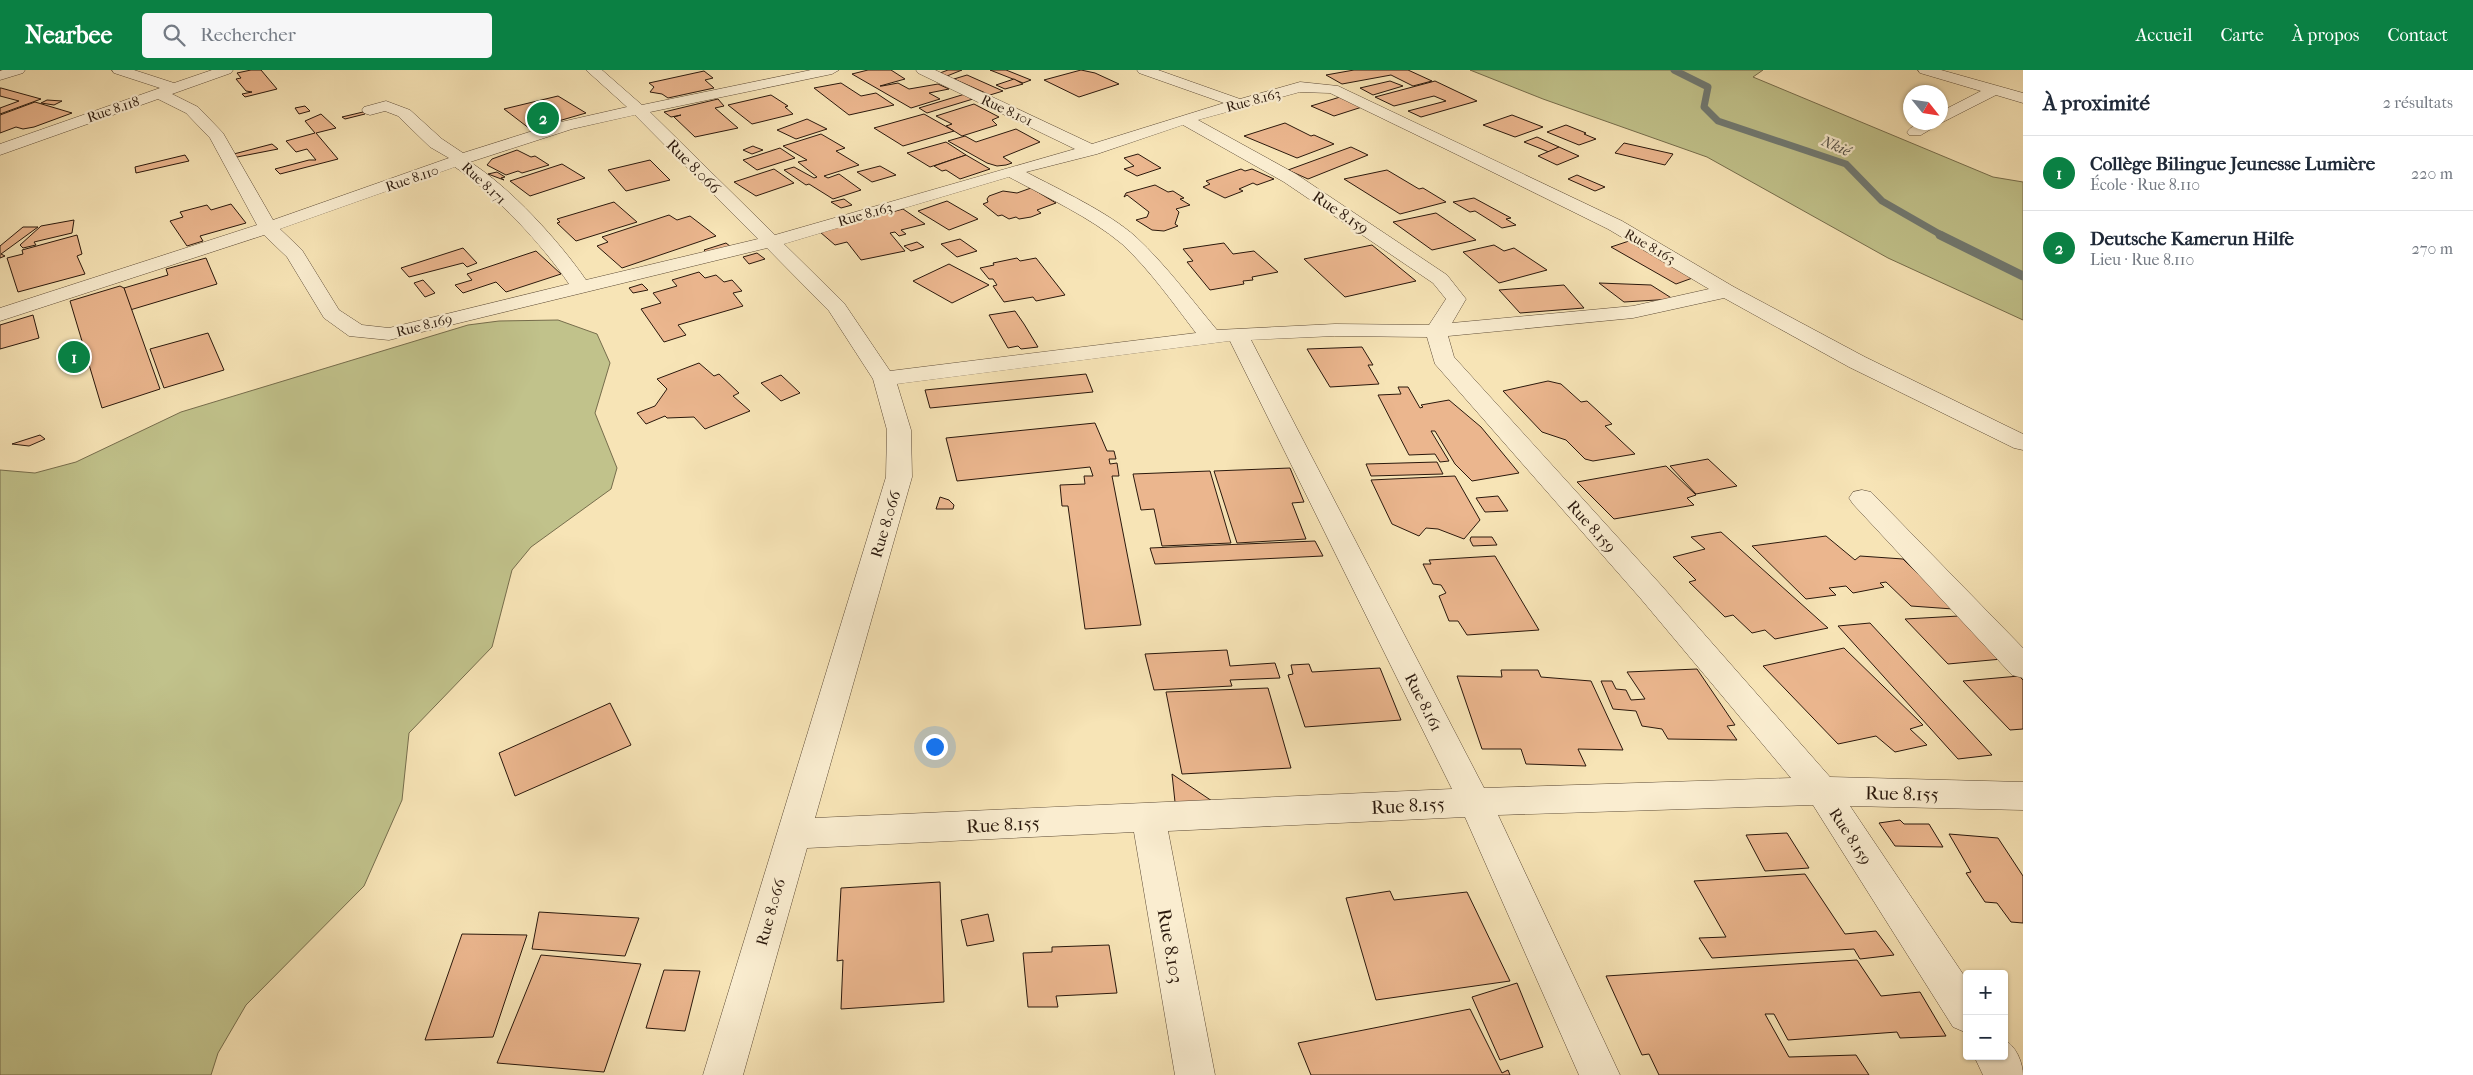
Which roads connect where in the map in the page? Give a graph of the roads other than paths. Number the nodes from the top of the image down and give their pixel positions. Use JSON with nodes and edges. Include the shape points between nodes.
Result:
{"nodes":[{"id":1,"x":18,"y":70,"type":"edge"},
{"id":2,"x":119,"y":70,"type":"edge"},
{"id":3,"x":226,"y":70,"type":"edge"},
{"id":4,"x":593,"y":70,"type":"edge"},
{"id":5,"x":763,"y":70,"type":"edge"},
{"id":6,"x":832,"y":70,"type":"edge"},
{"id":7,"x":923,"y":70,"type":"edge"},
{"id":8,"x":1144,"y":70,"type":"edge"},
{"id":9,"x":1925,"y":70,"type":"edge"},
{"id":10,"x":0,"y":76,"type":"edge"},
{"id":11,"x":779,"y":82,"type":"junction"},
{"id":12,"x":167,"y":91,"type":"junction"},
{"id":13,"x":1993,"y":91,"type":"junction"},
{"id":14,"x":2023,"y":98,"type":"edge"},
{"id":15,"x":1238,"y":103,"type":"junction"},
{"id":16,"x":370,"y":110,"type":"dead end"},
{"id":17,"x":639,"y":110,"type":"junction"},
{"id":18,"x":1948,"y":114,"type":"edge"},
{"id":19,"x":1184,"y":119,"type":"junction"},
{"id":20,"x":1919,"y":130,"type":"edge"},
{"id":21,"x":1915,"y":132,"type":"dead end"},
{"id":22,"x":0,"y":150,"type":"edge"},
{"id":23,"x":1091,"y":150,"type":"junction"},
{"id":24,"x":459,"y":162,"type":"junction"},
{"id":25,"x":1010,"y":171,"type":"junction"},
{"id":26,"x":268,"y":228,"type":"junction"},
{"id":27,"x":770,"y":242,"type":"junction"},
{"id":28,"x":581,"y":287,"type":"junction"},
{"id":29,"x":1727,"y":291,"type":"junction"},
{"id":30,"x":0,"y":315,"type":"edge"},
{"id":31,"x":1436,"y":331,"type":"junction"},
{"id":32,"x":1224,"y":335,"type":"junction"},
{"id":33,"x":884,"y":379,"type":"junction"},
{"id":34,"x":2023,"y":443,"type":"edge"},
{"id":35,"x":1862,"y":498,"type":"dead end"},
{"id":36,"x":2023,"y":667,"type":"edge"},
{"id":37,"x":1822,"y":791,"type":"junction"},
{"id":38,"x":2023,"y":796,"type":"edge"},
{"id":39,"x":1475,"y":802,"type":"junction"},
{"id":40,"x":1148,"y":817,"type":"junction"},
{"id":41,"x":793,"y":834,"type":"junction"},
{"id":42,"x":1963,"y":1008,"type":"edge"},
{"id":43,"x":1997,"y":1060,"type":"edge"},
{"id":44,"x":723,"y":1075,"type":"edge"},
{"id":45,"x":1195,"y":1075,"type":"edge"},
{"id":46,"x":1600,"y":1075,"type":"edge"},
{"id":47,"x":2007,"y":1075,"type":"edge"}],
"edges":[{"from":1,"to":10,"type":"street"},
{"from":2,"to":12,"type":"street","name":"Rue 8.169"},
{"from":3,"to":12,"type":"street","name":"Rue 8.118"},
{"from":4,"to":17,"type":"street","name":"Rue 8.066"},
{"from":5,"to":11,"type":"street"},
{"from":6,"to":11,"type":"street","name":"Rue 8.110"},
{"from":7,"to":23,"type":"street","name":"Rue 8.101"},
{"from":8,"to":15,"type":"street"},
{"from":9,"to":13,"type":"street"},
{"from":11,"to":17,"type":"street","name":"Rue 8.110"},
{"from":12,"to":22,"type":"street","name":"Rue 8.118"},
{"from":12,"to":26,"type":"street","name":"Rue 8.169","via":[[192,110],[217,136]]},
{"from":13,"to":14,"type":"street"},
{"from":13,"to":18,"type":"street"},
{"from":15,"to":19,"type":"street","name":"Rue 8.163"},
{"from":15,"to":29,"type":"street","name":"Rue 8.163","via":[[1300,87],[1333,89],[1614,225]]},
{"from":16,"to":24,"type":"street","name":"Rue 8.171","via":[[386,106],[404,113],[436,143],[458,156]]},
{"from":17,"to":24,"type":"street","name":"Rue 8.110","via":[[598,117]]},
{"from":17,"to":27,"type":"street","name":"Rue 8.066"},
{"from":19,"to":23,"type":"street","name":"Rue 8.163"},
{"from":19,"to":31,"type":"street","name":"Rue 8.159","via":[[1290,178],[1440,279],[1456,299]]},
{"from":20,"to":21,"type":"street"},
{"from":23,"to":25,"type":"street","name":"Rue 8.163"},
{"from":24,"to":26,"type":"street","name":"Rue 8.110"},
{"from":24,"to":28,"type":"street","name":"Rue 8.171","via":[[480,176],[539,234]]},
{"from":25,"to":27,"type":"street","name":"Rue 8.163"},
{"from":25,"to":32,"type":"street","name":"Rue 8.161","via":[[1077,206],[1128,240]]},
{"from":26,"to":28,"type":"street","name":"Rue 8.169","via":[[295,254],[331,314],[357,330],[389,334]]},
{"from":26,"to":30,"type":"street","name":"Rue 8.110"},
{"from":27,"to":28,"type":"street","name":"Rue 8.169"},
{"from":27,"to":33,"type":"street","name":"Rue 8.066","via":[[837,307]]},
{"from":29,"to":31,"type":"street","via":[[1633,312]]},
{"from":29,"to":34,"type":"street","name":"Rue 8.163","via":[[1857,362]]},
{"from":31,"to":32,"type":"street","via":[[1335,330]]},
{"from":31,"to":37,"type":"street","name":"Rue 8.159","via":[[1444,359]]},
{"from":32,"to":33,"type":"street"},
{"from":32,"to":39,"type":"street","name":"Rue 8.161"},
{"from":33,"to":41,"type":"street","name":"Rue 8.066","via":[[899,430],[899,477]]},
{"from":35,"to":36,"type":"street"},
{"from":37,"to":38,"type":"street","name":"Rue 8.155"},
{"from":37,"to":39,"type":"street","name":"Rue 8.155"},
{"from":37,"to":42,"type":"street","name":"Rue 8.159"},
{"from":39,"to":40,"type":"street","name":"Rue 8.155"},
{"from":39,"to":46,"type":"street","name":"Rue 8.161"},
{"from":40,"to":41,"type":"street","name":"Rue 8.155"},
{"from":40,"to":45,"type":"street","name":"Rue 8.103"},
{"from":41,"to":44,"type":"street","name":"Rue 8.066"},
{"from":43,"to":47,"type":"street"}]}
